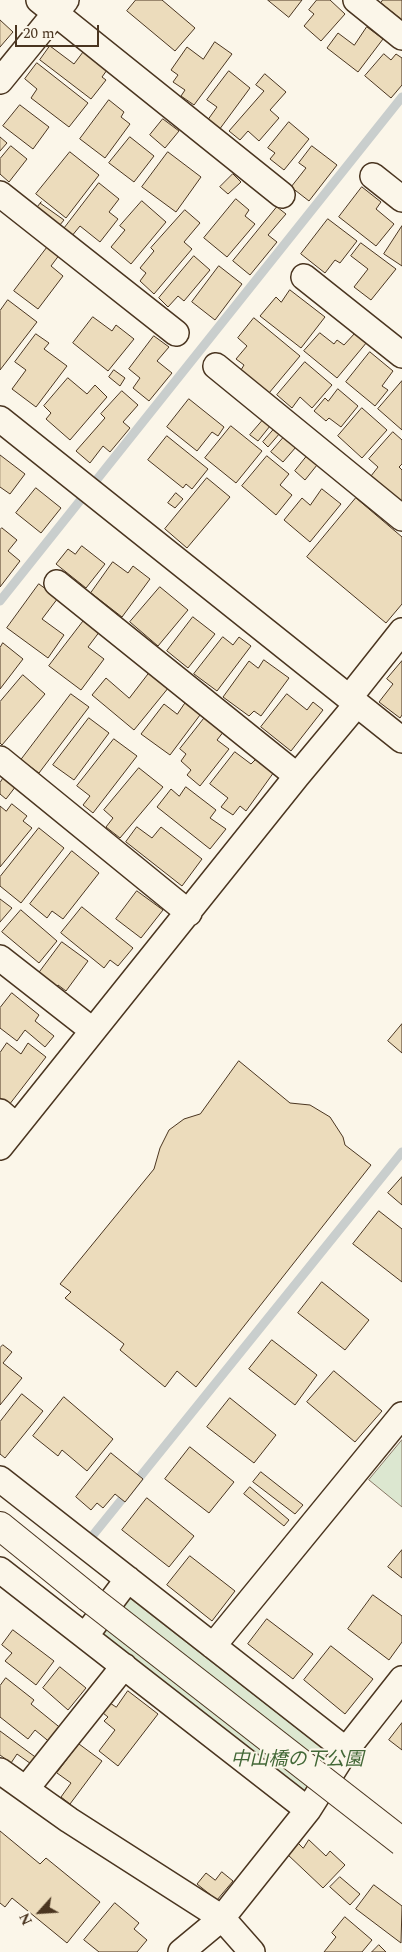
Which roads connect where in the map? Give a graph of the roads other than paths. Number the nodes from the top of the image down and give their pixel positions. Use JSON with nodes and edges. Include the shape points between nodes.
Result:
{"nodes":[{"id":1,"x":356,"y":0,"type":"edge"},
{"id":2,"x":54,"y":5,"type":"edge"},
{"id":3,"x":402,"y":38,"type":"edge"},
{"id":4,"x":0,"y":81,"type":"edge"},
{"id":5,"x":373,"y":176,"type":"dead end"},
{"id":6,"x":0,"y":194,"type":"edge"},
{"id":7,"x":282,"y":195,"type":"dead end"},
{"id":8,"x":402,"y":199,"type":"edge"},
{"id":9,"x":304,"y":277,"type":"dead end"},
{"id":10,"x":176,"y":333,"type":"dead end"},
{"id":11,"x":402,"y":355,"type":"edge"},
{"id":12,"x":216,"y":366,"type":"dead end"},
{"id":13,"x":0,"y":419,"type":"edge"},
{"id":14,"x":402,"y":518,"type":"edge"},
{"id":15,"x":57,"y":583,"type":"dead end"},
{"id":16,"x":402,"y":631,"type":"edge"},
{"id":17,"x":353,"y":701,"type":"junction"},
{"id":18,"x":402,"y":740,"type":"edge"},
{"id":19,"x":0,"y":759,"type":"edge"},
{"id":20,"x":296,"y":776,"type":"junction"},
{"id":21,"x":189,"y":913,"type":"junction"},
{"id":22,"x":0,"y":958,"type":"edge"},
{"id":23,"x":92,"y":1030,"type":"junction"},
{"id":24,"x":8,"y":1119,"type":"edge"},
{"id":25,"x":0,"y":1147,"type":"edge"},
{"id":26,"x":402,"y":1415,"type":"edge"},
{"id":27,"x":0,"y":1479,"type":"edge"},
{"id":28,"x":0,"y":1526,"type":"edge"},
{"id":29,"x":0,"y":1570,"type":"edge"},
{"id":30,"x":128,"y":1579,"type":"junction"},
{"id":31,"x":85,"y":1636,"type":"junction"},
{"id":32,"x":213,"y":1646,"type":"junction"},
{"id":33,"x":124,"y":1666,"type":"junction"},
{"id":34,"x":402,"y":1679,"type":"edge"},
{"id":35,"x":346,"y":1750,"type":"junction"},
{"id":36,"x":0,"y":1771,"type":"edge"},
{"id":37,"x":26,"y":1789,"type":"junction"},
{"id":38,"x":308,"y":1810,"type":"junction"},
{"id":39,"x":402,"y":1842,"type":"edge"},
{"id":40,"x":222,"y":1918,"type":"junction"},
{"id":41,"x":181,"y":1952,"type":"edge"},
{"id":42,"x":252,"y":1952,"type":"edge"}],
"edges":[{"from":1,"to":3,"type":"street"},
{"from":2,"to":4,"type":"street"},
{"from":2,"to":7,"type":"street"},
{"from":5,"to":8,"type":"street"},
{"from":6,"to":10,"type":"street"},
{"from":9,"to":11,"type":"street"},
{"from":12,"to":14,"type":"street"},
{"from":13,"to":17,"type":"street"},
{"from":15,"to":20,"type":"street"},
{"from":16,"to":17,"type":"street"},
{"from":17,"to":18,"type":"street"},
{"from":17,"to":20,"type":"street"},
{"from":19,"to":21,"type":"street"},
{"from":20,"to":21,"type":"street"},
{"from":21,"to":23,"type":"street"},
{"from":22,"to":23,"type":"street"},
{"from":23,"to":24,"type":"street"},
{"from":24,"to":25,"type":"street"},
{"from":26,"to":32,"type":"street"},
{"from":27,"to":30,"type":"street"},
{"from":28,"to":39,"type":"street","bridge":true},
{"from":29,"to":31,"type":"street"},
{"from":30,"to":31,"type":"street"},
{"from":30,"to":32,"type":"street"},
{"from":31,"to":33,"type":"street"},
{"from":32,"to":35,"type":"street"},
{"from":33,"to":37,"type":"street"},
{"from":33,"to":38,"type":"street"},
{"from":34,"to":35,"type":"street"},
{"from":35,"to":38,"type":"street"},
{"from":36,"to":37,"type":"street"},
{"from":37,"to":40,"type":"street"},
{"from":38,"to":40,"type":"street"},
{"from":40,"to":41,"type":"street"},
{"from":40,"to":42,"type":"street"}]}
